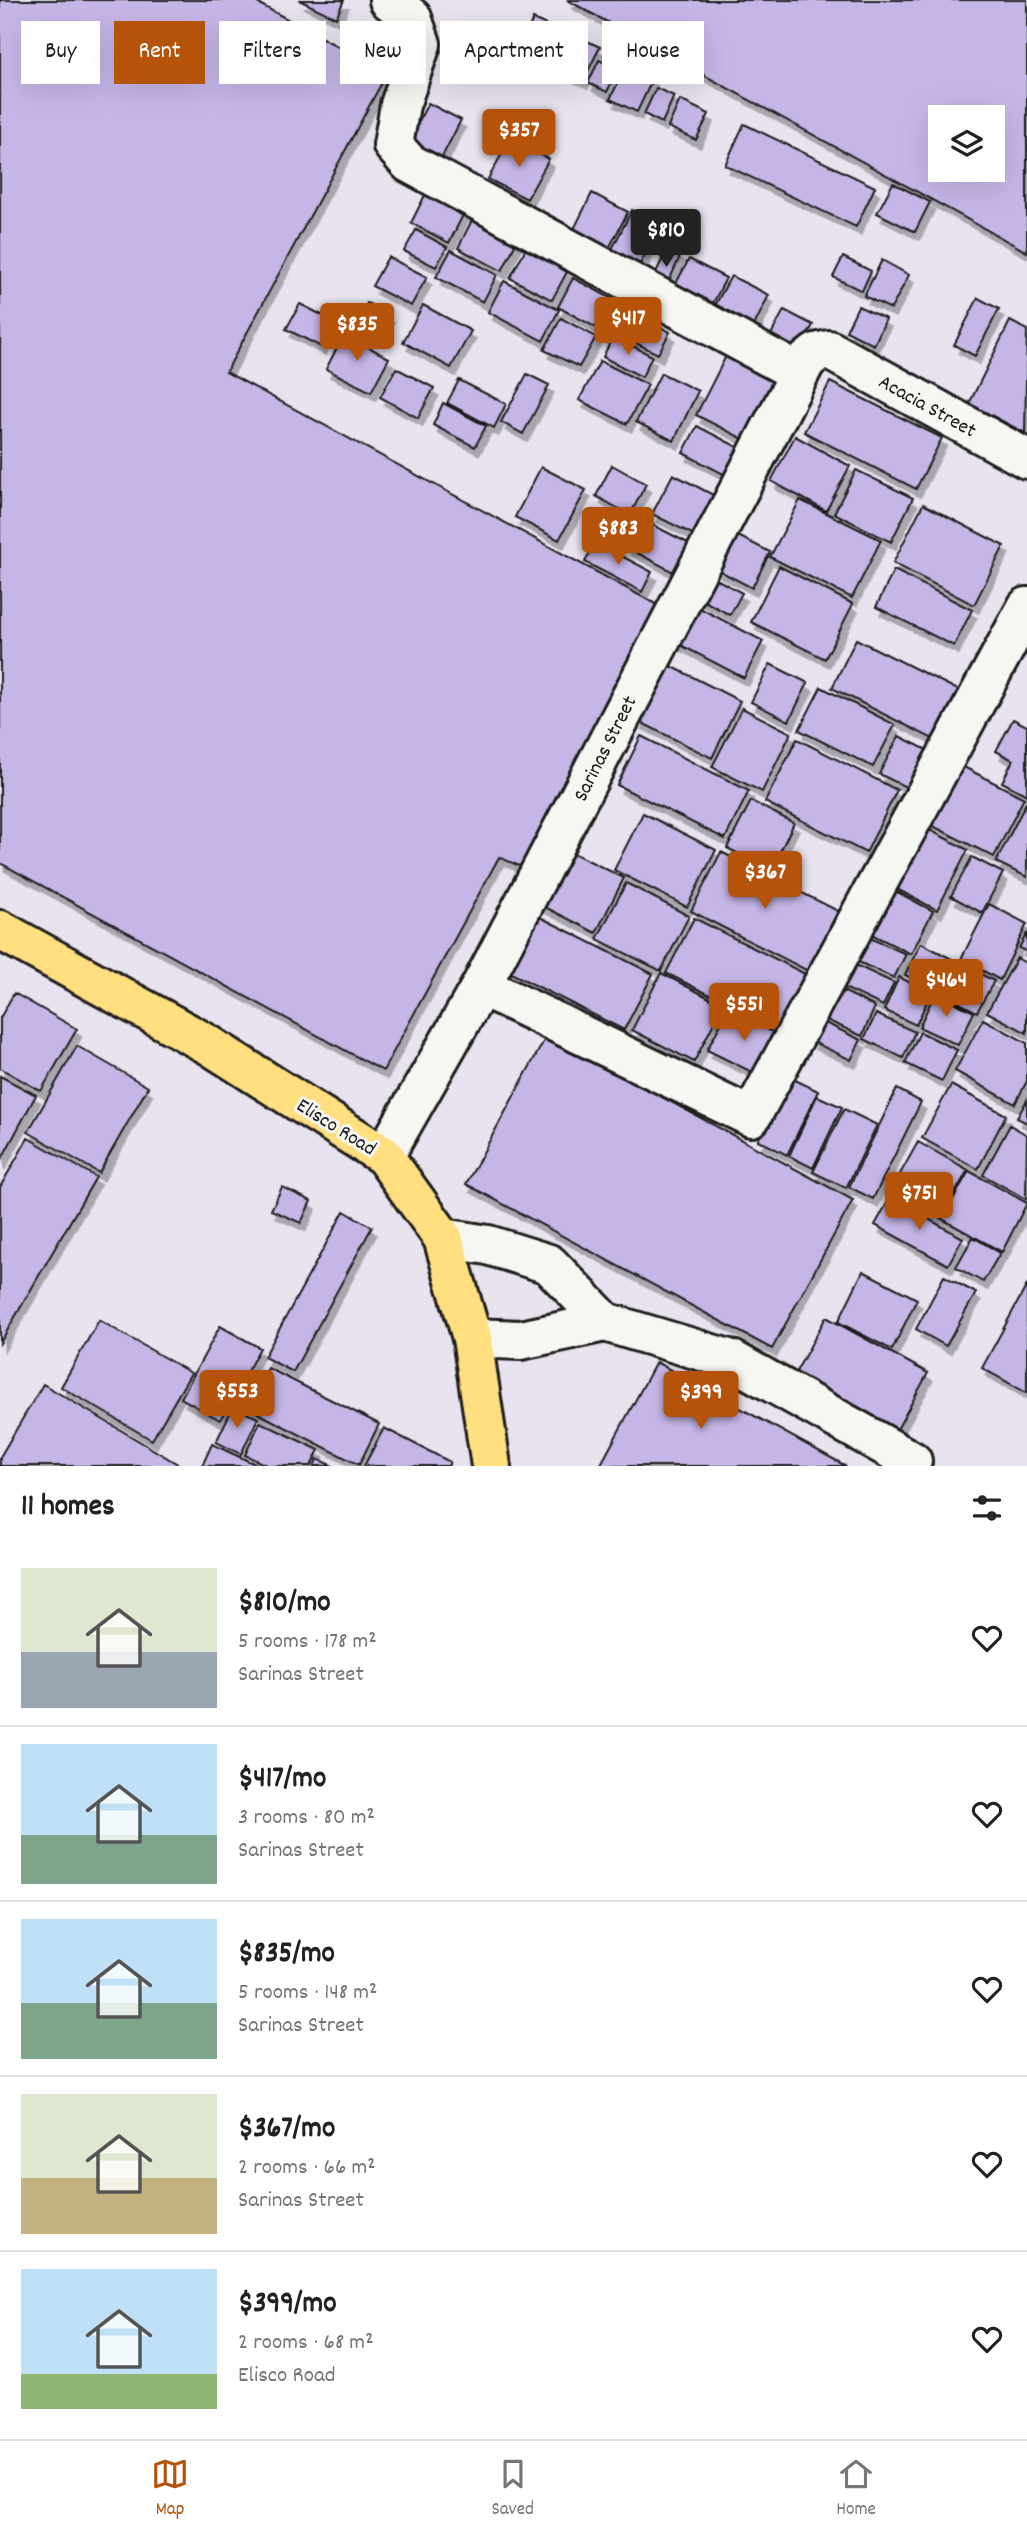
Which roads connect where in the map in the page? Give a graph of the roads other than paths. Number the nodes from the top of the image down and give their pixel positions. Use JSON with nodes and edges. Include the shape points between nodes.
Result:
{"nodes":[{"id":1,"x":389,"y":0,"type":"edge"},
{"id":2,"x":829,"y":350,"type":"joint"},
{"id":3,"x":799,"y":373,"type":"junction"},
{"id":4,"x":1027,"y":459,"type":"edge"},
{"id":5,"x":1027,"y":607,"type":"edge"},
{"id":6,"x":0,"y":930,"type":"edge"},
{"id":7,"x":481,"y":986,"type":"junction"},
{"id":8,"x":384,"y":1156,"type":"junction"},
{"id":9,"x":443,"y":1238,"type":"junction"},
{"id":10,"x":605,"y":1322,"type":"junction"},
{"id":11,"x":472,"y":1338,"type":"junction"},
{"id":12,"x":912,"y":1461,"type":"dead end"},
{"id":13,"x":491,"y":1466,"type":"edge"}],
"edges":[{"from":1,"to":3,"type":"street","via":[[412,18],[421,44],[400,106],[393,145],[409,163]]},
{"from":2,"to":3,"type":"street","name":"Sarinas Street","via":[[816,353]]},
{"from":2,"to":4,"type":"street","name":"Acacia Street"},
{"from":3,"to":7,"type":"street","name":"Sarinas Street"},
{"from":5,"to":7,"type":"street","via":[[751,1117]]},
{"from":6,"to":8,"type":"main road","name":"Elisco Road","via":[[209,1045]]},
{"from":7,"to":8,"type":"street","name":"Sarinas Street"},
{"from":8,"to":9,"type":"main road","name":"Elisco Road"},
{"from":9,"to":10,"type":"street","via":[[488,1245],[549,1264]]},
{"from":9,"to":11,"type":"main road","name":"Elisco Road"},
{"from":10,"to":11,"type":"street","via":[[521,1340]]},
{"from":10,"to":12,"type":"street","via":[[732,1360]]},
{"from":11,"to":13,"type":"main road","name":"Elisco Road"}]}
